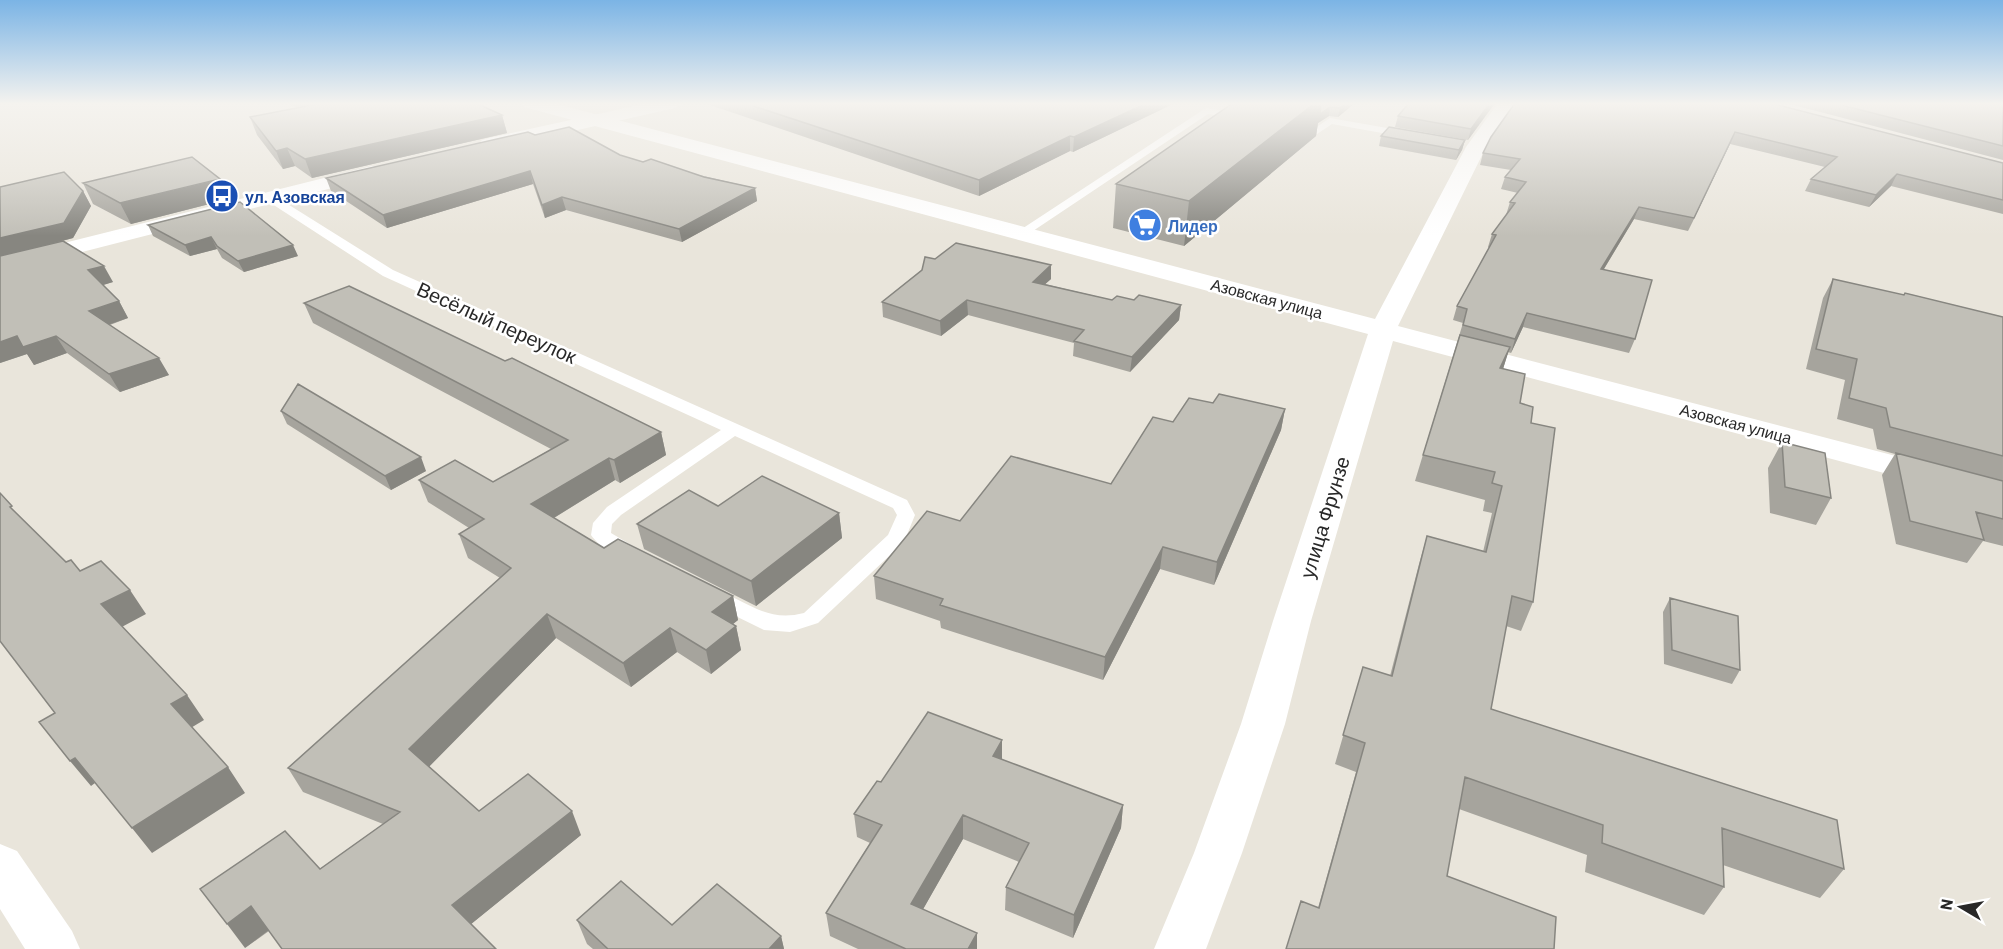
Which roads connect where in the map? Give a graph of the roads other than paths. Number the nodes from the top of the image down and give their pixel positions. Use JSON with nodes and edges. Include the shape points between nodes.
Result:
{"nodes":[{"id":1,"x":474,"y":147,"type":"edge"},
{"id":2,"x":691,"y":147,"type":"edge"},
{"id":3,"x":1151,"y":147,"type":"edge"},
{"id":4,"x":1470,"y":147,"type":"edge"},
{"id":5,"x":466,"y":149,"type":"edge"},
{"id":6,"x":391,"y":167,"type":"edge"},
{"id":7,"x":270,"y":197,"type":"junction"},
{"id":8,"x":1020,"y":234,"type":"junction"},
{"id":9,"x":0,"y":266,"type":"edge"},
{"id":10,"x":1383,"y":328,"type":"junction"},
{"id":11,"x":734,"y":429,"type":"junction"},
{"id":12,"x":2003,"y":495,"type":"edge"},
{"id":13,"x":641,"y":559,"type":"edge"},
{"id":14,"x":703,"y":591,"type":"edge"},
{"id":15,"x":0,"y":866,"type":"edge"},
{"id":16,"x":54,"y":949,"type":"edge"},
{"id":17,"x":1180,"y":949,"type":"edge"}],
"edges":[{"from":1,"to":5,"type":"street"},
{"from":2,"to":8,"type":"street","name":"Азовская улица"},
{"from":3,"to":8,"type":"lane"},
{"from":4,"to":10,"type":"street","name":"улица Фрунзе"},
{"from":6,"to":7,"type":"street"},
{"from":7,"to":9,"type":"street"},
{"from":7,"to":11,"type":"lane","name":"Весёлый переулок","via":[[388,273]]},
{"from":8,"to":10,"type":"street","name":"Азовская улица"},
{"from":10,"to":12,"type":"street","name":"Азовская улица"},
{"from":10,"to":17,"type":"street","name":"улица Фрунзе","via":[[1263,724]]},
{"from":11,"to":13,"type":"lane","via":[[614,511],[603,523],[601,535]]},
{"from":11,"to":14,"type":"lane","name":"Весёлый переулок","via":[[900,504],[906,515],[897,538],[811,618],[790,624],[764,622]]},
{"from":15,"to":16,"type":"street"}]}
